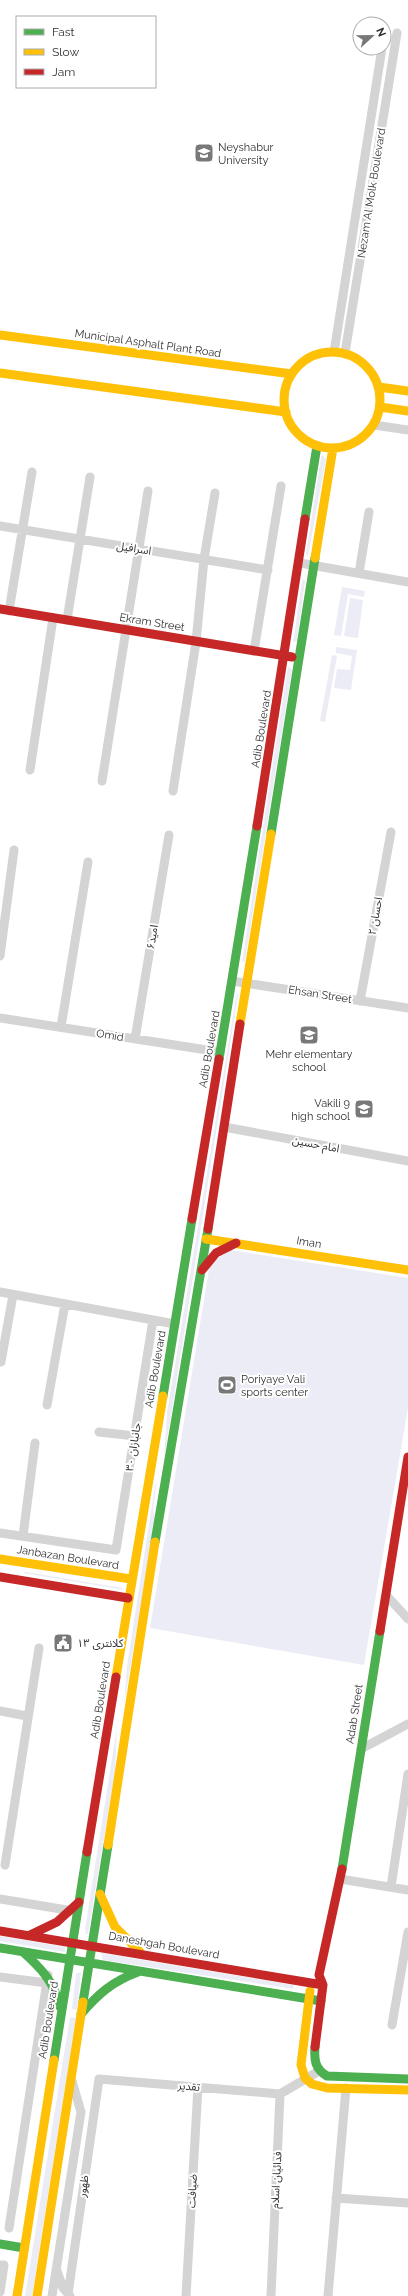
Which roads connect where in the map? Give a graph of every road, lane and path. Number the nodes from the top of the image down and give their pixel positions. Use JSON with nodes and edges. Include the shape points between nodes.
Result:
{"nodes":[{"id":1,"x":397,"y":33,"type":"dead end"},
{"id":2,"x":381,"y":56,"type":"edge"},
{"id":3,"x":0,"y":335,"type":"edge"},
{"id":4,"x":334,"y":352,"type":"junction"},
{"id":5,"x":345,"y":353,"type":"junction"},
{"id":6,"x":0,"y":373,"type":"edge"},
{"id":7,"x":292,"y":374,"type":"junction"},
{"id":8,"x":379,"y":387,"type":"junction"},
{"id":9,"x":408,"y":391,"type":"edge"},
{"id":10,"x":380,"y":407,"type":"junction"},
{"id":11,"x":408,"y":411,"type":"edge"},
{"id":12,"x":286,"y":412,"type":"junction"},
{"id":13,"x":374,"y":425,"type":"junction"},
{"id":14,"x":408,"y":430,"type":"edge"},
{"id":15,"x":317,"y":446,"type":"junction"},
{"id":16,"x":333,"y":448,"type":"junction"},
{"id":17,"x":32,"y":472,"type":"dead end"},
{"id":18,"x":90,"y":477,"type":"dead end"},
{"id":19,"x":281,"y":486,"type":"dead end"},
{"id":20,"x":148,"y":490,"type":"dead end"},
{"id":21,"x":215,"y":493,"type":"dead end"},
{"id":22,"x":369,"y":512,"type":"dead end"},
{"id":23,"x":0,"y":526,"type":"edge"},
{"id":24,"x":22,"y":530,"type":"junction"},
{"id":25,"x":81,"y":539,"type":"junction"},
{"id":26,"x":139,"y":549,"type":"junction"},
{"id":27,"x":204,"y":559,"type":"junction"},
{"id":28,"x":300,"y":563,"type":"junction"},
{"id":29,"x":315,"y":565,"type":"junction"},
{"id":30,"x":268,"y":570,"type":"junction"},
{"id":31,"x":359,"y":573,"type":"junction"},
{"id":32,"x":408,"y":582,"type":"edge"},
{"id":33,"x":5,"y":610,"type":"edge"},
{"id":34,"x":53,"y":618,"type":"junction"},
{"id":35,"x":67,"y":620,"type":"junction"},
{"id":36,"x":125,"y":630,"type":"junction"},
{"id":37,"x":196,"y":642,"type":"junction"},
{"id":38,"x":254,"y":651,"type":"junction"},
{"id":39,"x":285,"y":655,"type":"junction"},
{"id":40,"x":300,"y":658,"type":"junction"},
{"id":41,"x":30,"y":770,"type":"dead end"},
{"id":42,"x":102,"y":781,"type":"dead end"},
{"id":43,"x":173,"y":791,"type":"dead end"},
{"id":44,"x":391,"y":832,"type":"dead end"},
{"id":45,"x":169,"y":835,"type":"dead end"},
{"id":46,"x":14,"y":850,"type":"dead end"},
{"id":47,"x":88,"y":862,"type":"dead end"},
{"id":48,"x":0,"y":956,"type":"edge"},
{"id":49,"x":232,"y":981,"type":"junction"},
{"id":50,"x":247,"y":983,"type":"junction"},
{"id":51,"x":360,"y":1001,"type":"junction"},
{"id":52,"x":408,"y":1008,"type":"edge"},
{"id":53,"x":0,"y":1018,"type":"edge"},
{"id":54,"x":61,"y":1027,"type":"junction"},
{"id":55,"x":135,"y":1039,"type":"junction"},
{"id":56,"x":220,"y":1052,"type":"junction"},
{"id":57,"x":224,"y":1127,"type":"junction"},
{"id":58,"x":408,"y":1161,"type":"edge"},
{"id":59,"x":206,"y":1239,"type":"junction"},
{"id":60,"x":237,"y":1243,"type":"junction"},
{"id":61,"x":408,"y":1270,"type":"edge"},
{"id":62,"x":199,"y":1275,"type":"junction"},
{"id":63,"x":0,"y":1292,"type":"edge"},
{"id":64,"x":13,"y":1295,"type":"junction"},
{"id":65,"x":65,"y":1304,"type":"junction"},
{"id":66,"x":153,"y":1320,"type":"junction"},
{"id":67,"x":175,"y":1324,"type":"junction"},
{"id":68,"x":1,"y":1362,"type":"edge"},
{"id":69,"x":48,"y":1405,"type":"dead end"},
{"id":70,"x":99,"y":1432,"type":"dead end"},
{"id":71,"x":134,"y":1436,"type":"junction"},
{"id":72,"x":36,"y":1443,"type":"dead end"},
{"id":73,"x":408,"y":1457,"type":"edge"},
{"id":74,"x":151,"y":1469,"type":"junction"},
{"id":75,"x":166,"y":1471,"type":"junction"},
{"id":76,"x":407,"y":1472,"type":"edge"},
{"id":77,"x":0,"y":1533,"type":"edge"},
{"id":78,"x":23,"y":1536,"type":"junction"},
{"id":79,"x":0,"y":1559,"type":"edge"},
{"id":80,"x":16,"y":1561,"type":"junction"},
{"id":81,"x":0,"y":1577,"type":"edge"},
{"id":82,"x":13,"y":1579,"type":"junction"},
{"id":83,"x":132,"y":1579,"type":"junction"},
{"id":84,"x":386,"y":1595,"type":"junction"},
{"id":85,"x":128,"y":1598,"type":"junction"},
{"id":86,"x":408,"y":1619,"type":"edge"},
{"id":87,"x":39,"y":1648,"type":"dead end"},
{"id":88,"x":0,"y":1712,"type":"edge"},
{"id":89,"x":110,"y":1714,"type":"junction"},
{"id":90,"x":27,"y":1716,"type":"junction"},
{"id":91,"x":129,"y":1716,"type":"junction"},
{"id":92,"x":408,"y":1724,"type":"edge"},
{"id":93,"x":361,"y":1749,"type":"junction"},
{"id":94,"x":408,"y":1774,"type":"edge"},
{"id":95,"x":5,"y":1865,"type":"dead end"},
{"id":96,"x":340,"y":1879,"type":"junction"},
{"id":97,"x":391,"y":1887,"type":"junction"},
{"id":98,"x":408,"y":1890,"type":"edge"},
{"id":99,"x":99,"y":1893,"type":"junction"},
{"id":100,"x":0,"y":1899,"type":"edge"},
{"id":101,"x":79,"y":1902,"type":"junction"},
{"id":102,"x":72,"y":1911,"type":"junction"},
{"id":103,"x":0,"y":1931,"type":"edge"},
{"id":104,"x":408,"y":1932,"type":"edge"},
{"id":105,"x":29,"y":1935,"type":"junction"},
{"id":106,"x":72,"y":1942,"type":"junction"},
{"id":107,"x":91,"y":1944,"type":"junction"},
{"id":108,"x":0,"y":1948,"type":"edge"},
{"id":109,"x":22,"y":1952,"type":"junction"},
{"id":110,"x":141,"y":1953,"type":"junction"},
{"id":111,"x":70,"y":1960,"type":"junction"},
{"id":112,"x":88,"y":1963,"type":"junction"},
{"id":113,"x":139,"y":1971,"type":"junction"},
{"id":114,"x":319,"y":1975,"type":"junction"},
{"id":115,"x":0,"y":1977,"type":"edge"},
{"id":116,"x":47,"y":1979,"type":"junction"},
{"id":117,"x":311,"y":1983,"type":"junction"},
{"id":118,"x":323,"y":1985,"type":"junction"},
{"id":119,"x":310,"y":2000,"type":"junction"},
{"id":120,"x":321,"y":2001,"type":"junction"},
{"id":121,"x":62,"y":2012,"type":"junction"},
{"id":122,"x":80,"y":2015,"type":"junction"},
{"id":123,"x":392,"y":2025,"type":"dead end"},
{"id":124,"x":319,"y":2071,"type":"junction"},
{"id":125,"x":305,"y":2078,"type":"junction"},
{"id":126,"x":71,"y":2079,"type":"junction"},
{"id":127,"x":99,"y":2079,"type":"joint"},
{"id":128,"x":408,"y":2079,"type":"edge"},
{"id":129,"x":198,"y":2087,"type":"junction"},
{"id":130,"x":346,"y":2088,"type":"junction"},
{"id":131,"x":408,"y":2090,"type":"edge"},
{"id":132,"x":280,"y":2094,"type":"junction"},
{"id":133,"x":336,"y":2198,"type":"junction"},
{"id":134,"x":408,"y":2203,"type":"edge"},
{"id":135,"x":9,"y":2228,"type":"dead end"},
{"id":136,"x":0,"y":2244,"type":"edge"},
{"id":137,"x":24,"y":2248,"type":"junction"},
{"id":138,"x":0,"y":2265,"type":"edge"},
{"id":139,"x":56,"y":2269,"type":"junction"},
{"id":140,"x":0,"y":2292,"type":"edge"},
{"id":141,"x":69,"y":2295,"type":"edge"},
{"id":142,"x":16,"y":2296,"type":"edge"},
{"id":143,"x":37,"y":2296,"type":"edge"},
{"id":144,"x":52,"y":2296,"type":"edge"},
{"id":145,"x":186,"y":2296,"type":"edge"},
{"id":146,"x":271,"y":2296,"type":"edge"},
{"id":147,"x":328,"y":2296,"type":"edge"}],
"edges":[{"from":1,"to":5,"type":"street","name":"Nezam Al Molk Boulevard"},
{"from":2,"to":4,"type":"street","name":"Nezam Al Molk Boulevard"},
{"from":3,"to":7,"type":"main road","name":"Municipal Asphalt Plant Road"},
{"from":4,"to":5,"type":"main road"},
{"from":4,"to":7,"type":"main road","via":[[310,357]]},
{"from":5,"to":8,"type":"main road","via":[[366,366]]},
{"from":6,"to":12,"type":"main road"},
{"from":7,"to":12,"type":"main road","via":[[285,392]]},
{"from":8,"to":9,"type":"main road"},
{"from":8,"to":10,"type":"main road"},
{"from":10,"to":11,"type":"main road"},
{"from":10,"to":13,"type":"main road"},
{"from":12,"to":15,"type":"main road","via":[[292,426]]},
{"from":13,"to":14,"type":"street"},
{"from":13,"to":16,"type":"main road","via":[[354,443]]},
{"from":15,"to":16,"type":"main road"},
{"from":15,"to":28,"type":"main road","name":"Adib Boulevard"},
{"from":16,"to":29,"type":"main road"},
{"from":17,"to":24,"type":"street"},
{"from":18,"to":25,"type":"street"},
{"from":19,"to":30,"type":"street"},
{"from":20,"to":26,"type":"street"},
{"from":21,"to":27,"type":"street"},
{"from":22,"to":31,"type":"street"},
{"from":23,"to":24,"type":"street","name":"اسرافیل"},
{"from":24,"to":25,"type":"street","name":"اسرافیل"},
{"from":24,"to":33,"type":"street"},
{"from":25,"to":26,"type":"street","name":"اسرافیل"},
{"from":25,"to":35,"type":"street"},
{"from":26,"to":27,"type":"street","name":"اسرافیل"},
{"from":26,"to":36,"type":"street"},
{"from":27,"to":30,"type":"street","name":"اسرافیل"},
{"from":27,"to":37,"type":"street"},
{"from":28,"to":29,"type":"street"},
{"from":28,"to":39,"type":"main road","name":"Adib Boulevard"},
{"from":29,"to":31,"type":"street"},
{"from":29,"to":40,"type":"main road"},
{"from":30,"to":38,"type":"street"},
{"from":31,"to":32,"type":"street"},
{"from":33,"to":34,"type":"main road","name":"Ekram Street"},
{"from":34,"to":35,"type":"main road","name":"Ekram Street"},
{"from":34,"to":41,"type":"street"},
{"from":35,"to":36,"type":"main road","name":"Ekram Street"},
{"from":36,"to":37,"type":"main road","name":"Ekram Street"},
{"from":36,"to":42,"type":"street"},
{"from":37,"to":38,"type":"main road","name":"Ekram Street"},
{"from":37,"to":43,"type":"street"},
{"from":38,"to":39,"type":"main road","name":"Ekram Street"},
{"from":39,"to":40,"type":"main road","name":"Ekram Street"},
{"from":39,"to":49,"type":"main road","name":"Adib Boulevard"},
{"from":40,"to":50,"type":"main road"},
{"from":44,"to":51,"type":"street","name":"احسان ۲"},
{"from":45,"to":55,"type":"street","name":"امید۶"},
{"from":46,"to":48,"type":"street"},
{"from":47,"to":54,"type":"street"},
{"from":49,"to":50,"type":"street","name":"Ehsan Street"},
{"from":49,"to":56,"type":"main road","name":"Adib Boulevard"},
{"from":50,"to":51,"type":"street","name":"Ehsan Street"},
{"from":50,"to":57,"type":"main road"},
{"from":51,"to":52,"type":"street","name":"Ehsan Street"},
{"from":53,"to":54,"type":"street","name":"Omid"},
{"from":54,"to":55,"type":"street","name":"Omid"},
{"from":55,"to":56,"type":"street","name":"Omid"},
{"from":56,"to":67,"type":"main road","name":"Adib Boulevard"},
{"from":57,"to":58,"type":"street","name":"امام حسین"},
{"from":57,"to":59,"type":"main road"},
{"from":59,"to":60,"type":"main road","name":"Iman"},
{"from":59,"to":62,"type":"main road"},
{"from":60,"to":61,"type":"main road","name":"Iman"},
{"from":60,"to":62,"type":"main road","via":[[211,1257]]},
{"from":62,"to":75,"type":"main road"},
{"from":63,"to":64,"type":"street"},
{"from":64,"to":65,"type":"street"},
{"from":64,"to":68,"type":"street"},
{"from":65,"to":66,"type":"street"},
{"from":65,"to":69,"type":"street"},
{"from":66,"to":67,"type":"street"},
{"from":66,"to":71,"type":"street","name":"جانبازان ۳۰"},
{"from":67,"to":74,"type":"main road","name":"Adib Boulevard"},
{"from":70,"to":71,"type":"street"},
{"from":71,"to":78,"type":"street","name":"جانبازان ۳۰","via":[[116,1550]]},
{"from":72,"to":78,"type":"street"},
{"from":73,"to":76,"type":"main road","name":"Adab Street"},
{"from":74,"to":75,"type":"main road"},
{"from":74,"to":83,"type":"main road","name":"Adib Boulevard"},
{"from":75,"to":91,"type":"main road"},
{"from":76,"to":84,"type":"main road","name":"Adab Street"},
{"from":77,"to":78,"type":"street"},
{"from":79,"to":80,"type":"main road","name":"Janbazan Boulevard"},
{"from":80,"to":82,"type":"main road"},
{"from":80,"to":83,"type":"main road","name":"Janbazan Boulevard"},
{"from":81,"to":82,"type":"main road"},
{"from":82,"to":85,"type":"main road"},
{"from":83,"to":85,"type":"main road","name":"Adib Boulevard"},
{"from":84,"to":86,"type":"street"},
{"from":84,"to":93,"type":"main road","name":"Adab Street"},
{"from":85,"to":89,"type":"main road","name":"Adib Boulevard"},
{"from":87,"to":90,"type":"street"},
{"from":88,"to":90,"type":"street"},
{"from":89,"to":91,"type":"main road"},
{"from":89,"to":101,"type":"main road","name":"Adib Boulevard"},
{"from":90,"to":95,"type":"street"},
{"from":91,"to":99,"type":"main road"},
{"from":92,"to":93,"type":"street"},
{"from":93,"to":96,"type":"main road","name":"Adab Street"},
{"from":94,"to":97,"type":"street"},
{"from":96,"to":97,"type":"street"},
{"from":96,"to":114,"type":"main road","name":"Adab Street"},
{"from":97,"to":98,"type":"street"},
{"from":99,"to":107,"type":"main road"},
{"from":99,"to":110,"type":"main road","via":[[114,1927],[124,1940]]},
{"from":100,"to":102,"type":"street"},
{"from":101,"to":102,"type":"main road"},
{"from":101,"to":106,"type":"main road","name":"Adib Boulevard"},
{"from":102,"to":105,"type":"main road","via":[[54,1925]]},
{"from":103,"to":105,"type":"main road","name":"Daneshgah Boulevard"},
{"from":104,"to":123,"type":"street"},
{"from":105,"to":106,"type":"main road","name":"Daneshgah Boulevard"},
{"from":106,"to":107,"type":"main road","name":"Daneshgah Boulevard"},
{"from":106,"to":111,"type":"main road","name":"Adib Boulevard"},
{"from":107,"to":110,"type":"main road","name":"Daneshgah Boulevard"},
{"from":107,"to":112,"type":"main road"},
{"from":108,"to":109,"type":"main road"},
{"from":109,"to":111,"type":"main road"},
{"from":109,"to":116,"type":"main road"},
{"from":110,"to":117,"type":"main road","name":"Daneshgah Boulevard"},
{"from":111,"to":112,"type":"main road"},
{"from":111,"to":121,"type":"main road","name":"Adib Boulevard"},
{"from":112,"to":113,"type":"main road"},
{"from":112,"to":122,"type":"main road"},
{"from":113,"to":119,"type":"main road"},
{"from":113,"to":122,"type":"main road","via":[[101,1990]]},
{"from":114,"to":117,"type":"main road"},
{"from":114,"to":118,"type":"main road"},
{"from":115,"to":116,"type":"street"},
{"from":116,"to":121,"type":"main road","via":[[56,1988]]},
{"from":116,"to":135,"type":"street"},
{"from":117,"to":118,"type":"main road","name":"Daneshgah Boulevard"},
{"from":117,"to":119,"type":"main road"},
{"from":118,"to":120,"type":"main road"},
{"from":119,"to":120,"type":"main road"},
{"from":119,"to":125,"type":"main road","via":[[301,2065]]},
{"from":120,"to":124,"type":"main road","via":[[314,2059]]},
{"from":121,"to":122,"type":"main road"},
{"from":121,"to":137,"type":"main road","name":"Adib Boulevard"},
{"from":122,"to":126,"type":"main road"},
{"from":124,"to":125,"type":"street"},
{"from":124,"to":128,"type":"main road","via":[[327,2076]]},
{"from":125,"to":130,"type":"main road","via":[[312,2084],[327,2088]]},
{"from":125,"to":132,"type":"street"},
{"from":126,"to":139,"type":"street","via":[[81,2112]]},
{"from":126,"to":143,"type":"main road"},
{"from":127,"to":129,"type":"street","name":"تقدیر"},
{"from":127,"to":141,"type":"street","name":"ظهور"},
{"from":129,"to":132,"type":"street","name":"تقدیر"},
{"from":129,"to":145,"type":"street","name":"ضیافت"},
{"from":130,"to":131,"type":"main road"},
{"from":130,"to":133,"type":"street"},
{"from":132,"to":146,"type":"street","name":"فدائیان اسلام"},
{"from":133,"to":134,"type":"street"},
{"from":133,"to":147,"type":"street"},
{"from":136,"to":137,"type":"main road"},
{"from":137,"to":142,"type":"main road","name":"Adib Boulevard"},
{"from":138,"to":140,"type":"street","via":[[4,2265]]},
{"from":139,"to":141,"type":"street","via":[[63,2288]]},
{"from":139,"to":144,"type":"street"}]}
